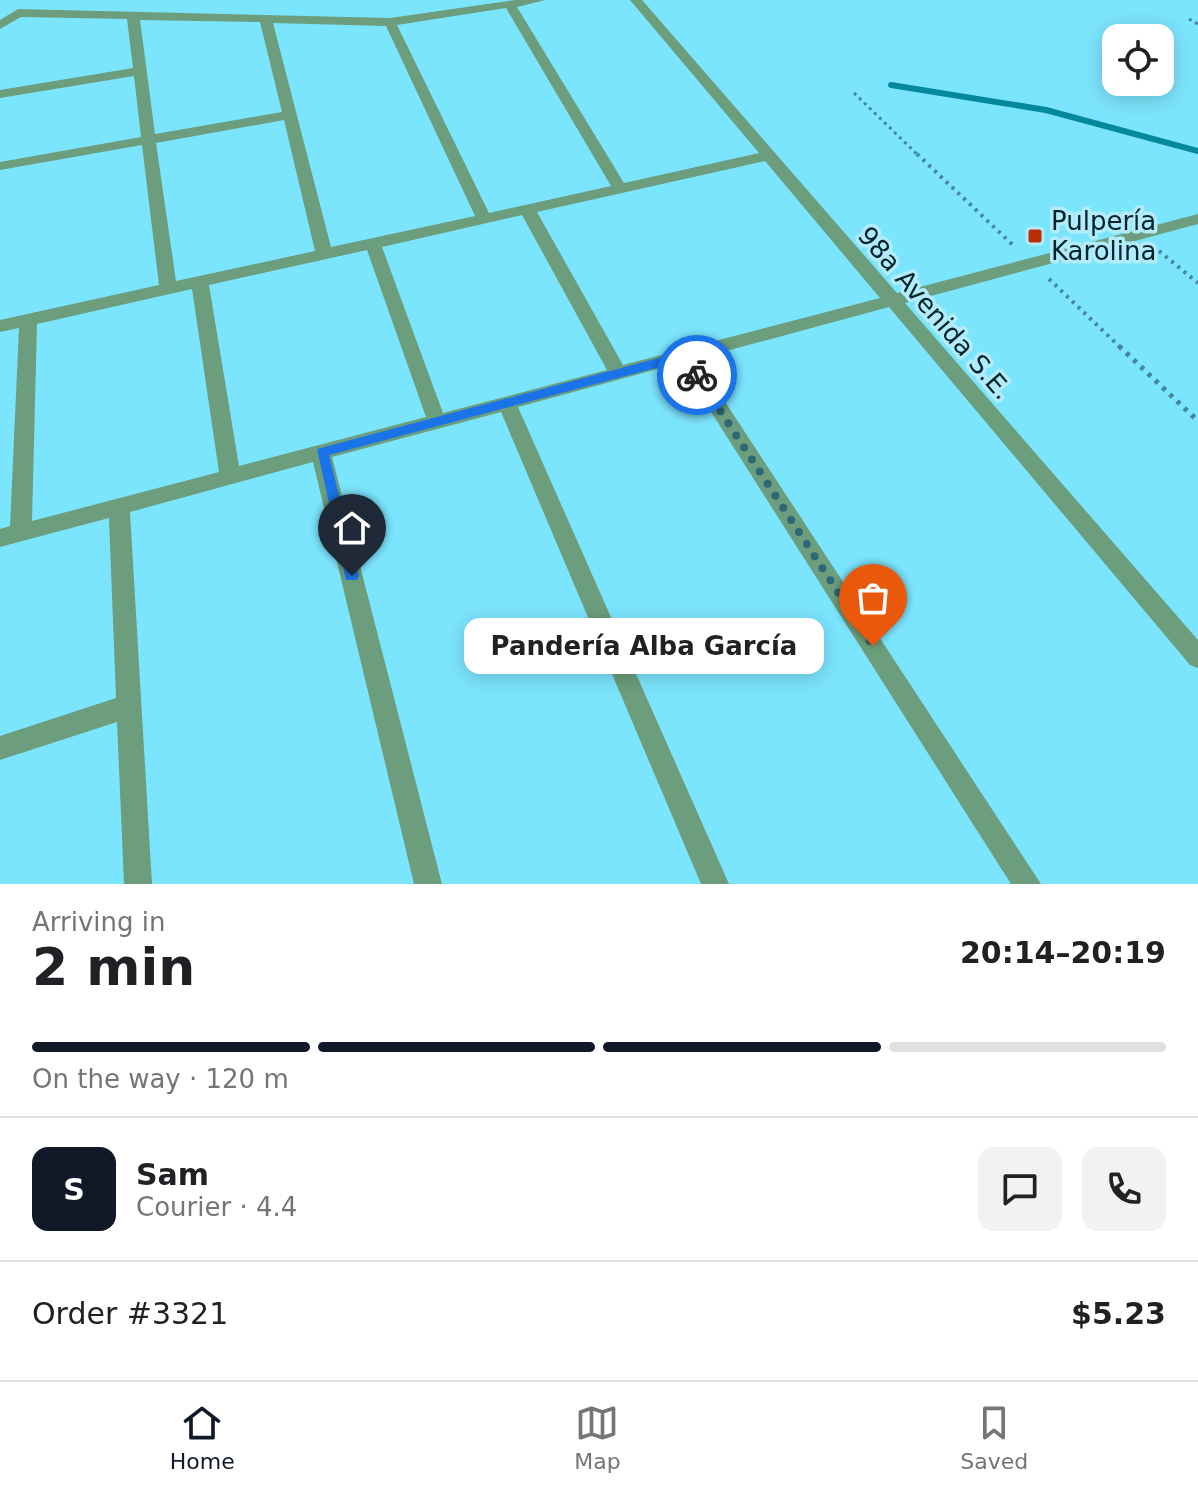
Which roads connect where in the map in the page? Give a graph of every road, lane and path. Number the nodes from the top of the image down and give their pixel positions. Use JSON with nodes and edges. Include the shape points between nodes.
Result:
{"nodes":[{"id":1,"x":539,"y":0,"type":"edge"},
{"id":2,"x":636,"y":0,"type":"edge"},
{"id":3,"x":510,"y":5,"type":"junction"},
{"id":4,"x":133,"y":16,"type":"junction"},
{"id":5,"x":1189,"y":19,"type":"dead end"},
{"id":6,"x":266,"y":21,"type":"junction"},
{"id":7,"x":390,"y":22,"type":"junction"},
{"id":8,"x":1198,"y":24,"type":"edge"},
{"id":9,"x":0,"y":25,"type":"edge"},
{"id":10,"x":140,"y":71,"type":"junction"},
{"id":11,"x":854,"y":93,"type":"dead end"},
{"id":12,"x":0,"y":94,"type":"edge"},
{"id":13,"x":290,"y":115,"type":"junction"},
{"id":14,"x":149,"y":140,"type":"junction"},
{"id":15,"x":767,"y":156,"type":"junction"},
{"id":16,"x":0,"y":166,"type":"edge"},
{"id":17,"x":620,"y":189,"type":"junction"},
{"id":18,"x":527,"y":209,"type":"junction"},
{"id":19,"x":484,"y":219,"type":"junction"},
{"id":20,"x":1198,"y":219,"type":"edge"},
{"id":21,"x":1139,"y":235,"type":"junction"},
{"id":22,"x":373,"y":244,"type":"junction"},
{"id":23,"x":324,"y":254,"type":"junction"},
{"id":24,"x":1033,"y":263,"type":"junction"},
{"id":25,"x":200,"y":282,"type":"junction"},
{"id":26,"x":1198,"y":283,"type":"edge"},
{"id":27,"x":168,"y":289,"type":"junction"},
{"id":28,"x":890,"y":301,"type":"junction"},
{"id":29,"x":28,"y":320,"type":"junction"},
{"id":30,"x":0,"y":326,"type":"edge"},
{"id":31,"x":685,"y":356,"type":"junction"},
{"id":32,"x":618,"y":373,"type":"junction"},
{"id":33,"x":507,"y":403,"type":"junction"},
{"id":34,"x":1198,"y":421,"type":"edge"},
{"id":35,"x":437,"y":422,"type":"junction"},
{"id":36,"x":321,"y":452,"type":"junction"},
{"id":37,"x":230,"y":477,"type":"junction"},
{"id":38,"x":119,"y":506,"type":"junction"},
{"id":39,"x":21,"y":532,"type":"junction"},
{"id":40,"x":0,"y":538,"type":"edge"},
{"id":41,"x":1198,"y":657,"type":"edge"},
{"id":42,"x":129,"y":706,"type":"junction"},
{"id":43,"x":0,"y":748,"type":"edge"},
{"id":44,"x":138,"y":884,"type":"edge"},
{"id":45,"x":428,"y":884,"type":"edge"},
{"id":46,"x":715,"y":884,"type":"edge"},
{"id":47,"x":1027,"y":884,"type":"edge"}],
"edges":[{"from":1,"to":3,"type":"street"},
{"from":2,"to":15,"type":"street","name":"98a Avenida S.E."},
{"from":3,"to":7,"type":"street"},
{"from":3,"to":17,"type":"street"},
{"from":4,"to":6,"type":"street"},
{"from":4,"to":9,"type":"street","via":[[18,13]]},
{"from":4,"to":10,"type":"street"},
{"from":5,"to":8,"type":"path"},
{"from":6,"to":7,"type":"street"},
{"from":6,"to":13,"type":"street"},
{"from":7,"to":19,"type":"street"},
{"from":10,"to":12,"type":"street"},
{"from":10,"to":14,"type":"street"},
{"from":11,"to":24,"type":"path"},
{"from":13,"to":14,"type":"street"},
{"from":13,"to":23,"type":"street"},
{"from":14,"to":16,"type":"street"},
{"from":14,"to":27,"type":"street"},
{"from":15,"to":17,"type":"street"},
{"from":15,"to":28,"type":"street","name":"98a Avenida S.E."},
{"from":17,"to":18,"type":"street"},
{"from":18,"to":19,"type":"street"},
{"from":18,"to":32,"type":"street"},
{"from":19,"to":22,"type":"street"},
{"from":20,"to":21,"type":"street"},
{"from":21,"to":24,"type":"street"},
{"from":21,"to":26,"type":"path"},
{"from":22,"to":23,"type":"street"},
{"from":22,"to":35,"type":"street"},
{"from":23,"to":25,"type":"street"},
{"from":24,"to":28,"type":"street"},
{"from":24,"to":34,"type":"path"},
{"from":25,"to":27,"type":"street"},
{"from":25,"to":37,"type":"street"},
{"from":27,"to":29,"type":"street"},
{"from":28,"to":31,"type":"street"},
{"from":28,"to":41,"type":"street","name":"98a Avenida S.E."},
{"from":29,"to":30,"type":"street"},
{"from":29,"to":39,"type":"street"},
{"from":31,"to":32,"type":"street"},
{"from":31,"to":47,"type":"street"},
{"from":32,"to":33,"type":"street"},
{"from":33,"to":35,"type":"street"},
{"from":33,"to":46,"type":"street"},
{"from":35,"to":36,"type":"street"},
{"from":36,"to":37,"type":"street"},
{"from":36,"to":45,"type":"street"},
{"from":37,"to":38,"type":"street"},
{"from":38,"to":39,"type":"street"},
{"from":38,"to":42,"type":"street"},
{"from":39,"to":40,"type":"street"},
{"from":42,"to":43,"type":"street"},
{"from":42,"to":44,"type":"street"}]}
